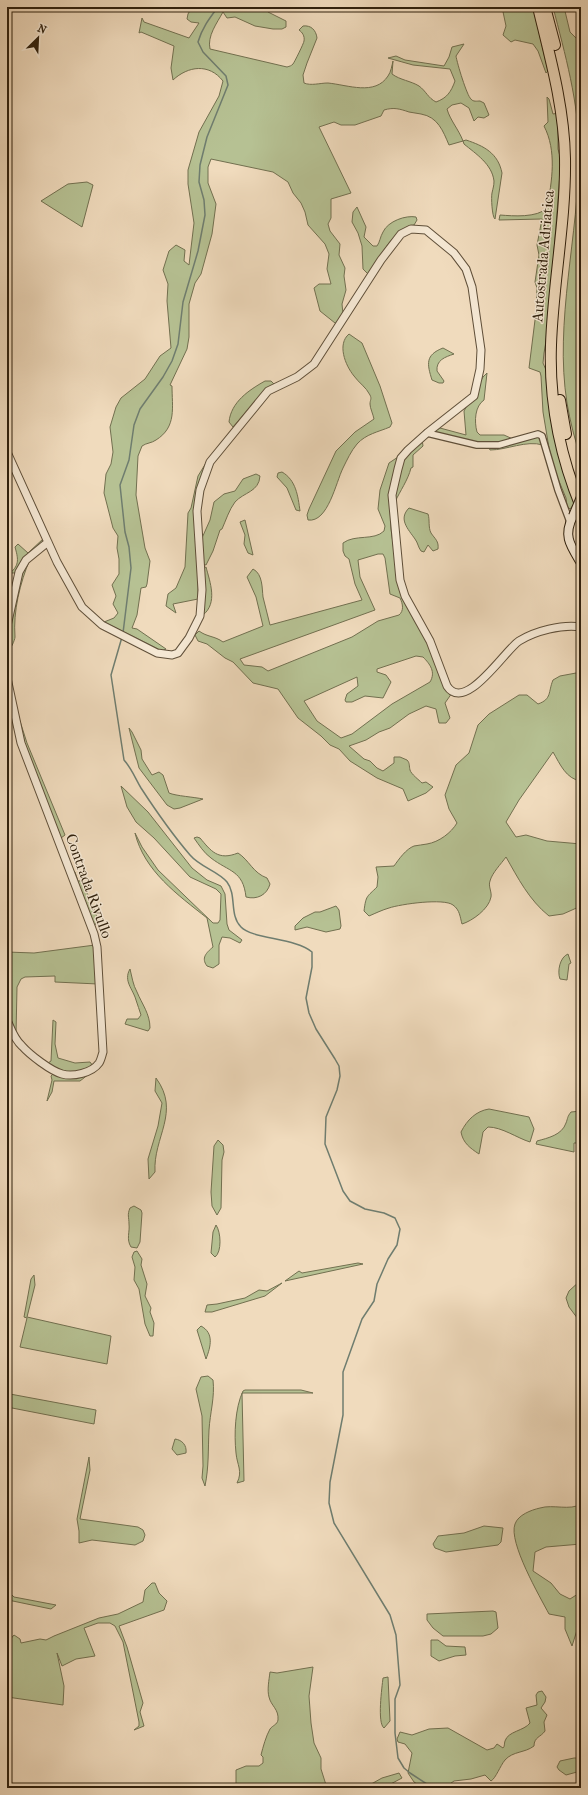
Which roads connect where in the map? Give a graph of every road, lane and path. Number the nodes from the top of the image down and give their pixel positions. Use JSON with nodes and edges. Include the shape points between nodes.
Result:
{"nodes":[{"id":1,"x":538,"y":7,"type":"edge"},
{"id":2,"x":545,"y":7,"type":"edge"},
{"id":3,"x":427,"y":433,"type":"junction"},
{"id":4,"x":7,"y":452,"type":"edge"},
{"id":5,"x":10,"y":465,"type":"edge"},
{"id":6,"x":581,"y":488,"type":"edge"},
{"id":7,"x":581,"y":497,"type":"edge"},
{"id":8,"x":581,"y":507,"type":"edge"},
{"id":9,"x":571,"y":519,"type":"junction"},
{"id":10,"x":48,"y":542,"type":"junction"},
{"id":11,"x":581,"y":563,"type":"edge"},
{"id":12,"x":7,"y":626,"type":"edge"},
{"id":13,"x":581,"y":627,"type":"edge"},
{"id":14,"x":7,"y":678,"type":"edge"},
{"id":15,"x":7,"y":1020,"type":"edge"}],
"edges":[{"from":1,"to":8,"type":"highway","name":"Autostrada Adriatica","via":[[557,84],[564,142],[564,194],[551,345],[553,395],[562,450]]},
{"from":2,"to":6,"type":"highway","name":"Autostrada Adriatica","via":[[564,84],[571,142],[571,193],[559,324],[558,374],[564,426]]},
{"from":3,"to":9,"type":"street","via":[[477,445],[499,445],[538,434],[542,436],[558,490]]},
{"from":3,"to":10,"type":"street","via":[[474,396],[481,350],[472,287],[466,270],[454,253],[426,230],[419,229],[404,232],[391,246],[314,364],[297,377],[268,391],[210,462],[204,475],[196,511],[202,590],[200,616],[178,653],[158,653],[102,625],[82,607]]},
{"from":3,"to":13,"type":"street","via":[[401,458],[393,487],[392,504],[397,562],[405,596],[430,641],[449,690],[463,693],[471,689],[520,641],[551,629]]},
{"from":4,"to":5,"type":"street"},
{"from":5,"to":10,"type":"street"},
{"from":7,"to":9,"type":"main road","bridge":true},
{"from":9,"to":11,"type":"main road","via":[[568,539]]},
{"from":10,"to":12,"type":"street","via":[[26,560],[19,572]]},
{"from":14,"to":15,"type":"street","name":"Contrada Rivullo","via":[[21,743],[97,946],[103,1052],[99,1063],[86,1072],[63,1074],[22,1046],[12,1033]]}]}
